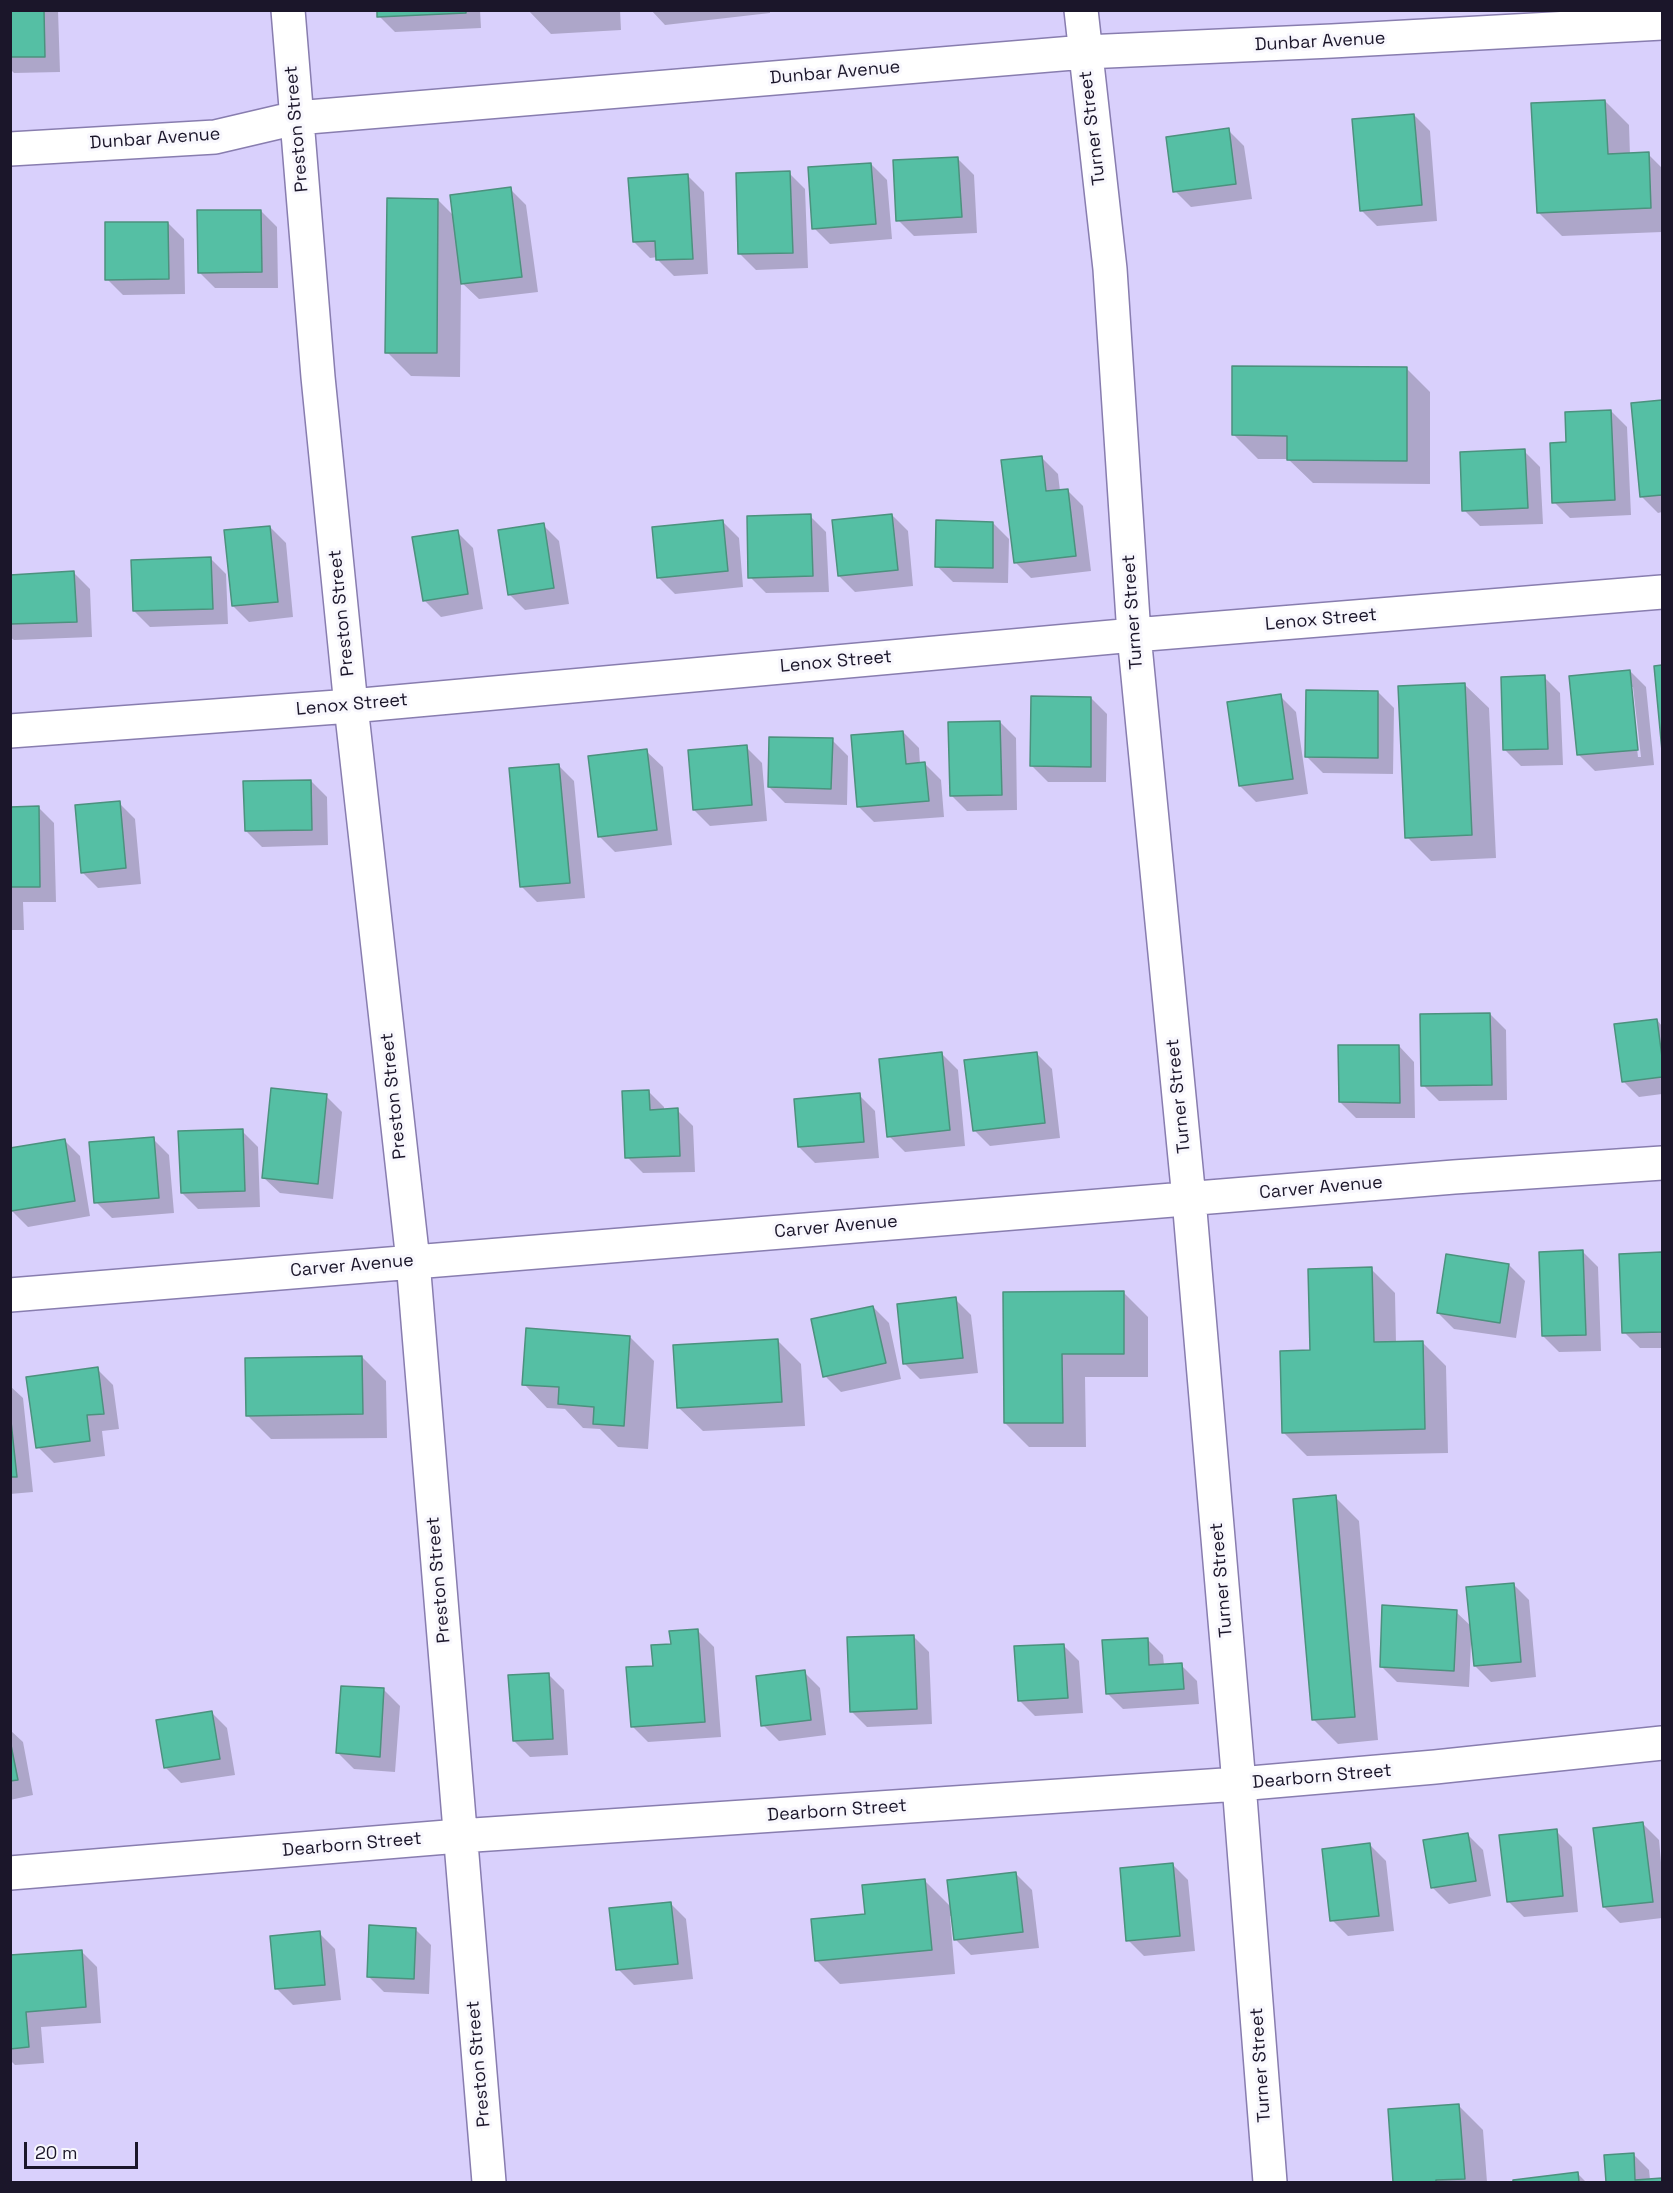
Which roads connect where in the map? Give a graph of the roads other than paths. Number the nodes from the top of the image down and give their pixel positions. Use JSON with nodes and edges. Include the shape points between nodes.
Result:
{"nodes":[{"id":1,"x":288,"y":10,"type":"edge"},
{"id":2,"x":1081,"y":10,"type":"edge"},
{"id":3,"x":1662,"y":23,"type":"edge"},
{"id":4,"x":1085,"y":52,"type":"junction"},
{"id":5,"x":296,"y":118,"type":"junction"},
{"id":6,"x":10,"y":149,"type":"edge"},
{"id":7,"x":1662,"y":592,"type":"edge"},
{"id":8,"x":1134,"y":635,"type":"junction"},
{"id":9,"x":351,"y":706,"type":"junction"},
{"id":10,"x":10,"y":731,"type":"edge"},
{"id":11,"x":1662,"y":1163,"type":"edge"},
{"id":12,"x":1189,"y":1199,"type":"junction"},
{"id":13,"x":413,"y":1261,"type":"junction"},
{"id":14,"x":10,"y":1295,"type":"edge"},
{"id":15,"x":1662,"y":1743,"type":"edge"},
{"id":16,"x":1239,"y":1784,"type":"junction"},
{"id":17,"x":459,"y":1836,"type":"junction"},
{"id":18,"x":10,"y":1873,"type":"edge"},
{"id":19,"x":489,"y":2182,"type":"edge"},
{"id":20,"x":1270,"y":2182,"type":"edge"}],
"edges":[{"from":1,"to":5,"type":"street","name":"Preston Street"},
{"from":2,"to":4,"type":"street","name":"Turner Street"},
{"from":3,"to":4,"type":"street","name":"Dunbar Avenue"},
{"from":4,"to":5,"type":"street","name":"Dunbar Avenue"},
{"from":4,"to":8,"type":"street","name":"Turner Street","via":[[1110,269]]},
{"from":5,"to":6,"type":"street","name":"Dunbar Avenue","via":[[215,137]]},
{"from":5,"to":9,"type":"street","name":"Preston Street"},
{"from":7,"to":8,"type":"street","name":"Lenox Street"},
{"from":8,"to":9,"type":"street","name":"Lenox Street"},
{"from":8,"to":12,"type":"street","name":"Turner Street"},
{"from":9,"to":10,"type":"street","name":"Lenox Street"},
{"from":9,"to":13,"type":"street","name":"Preston Street"},
{"from":11,"to":12,"type":"street","name":"Carver Avenue"},
{"from":12,"to":13,"type":"street","name":"Carver Avenue"},
{"from":12,"to":16,"type":"street","name":"Turner Street"},
{"from":13,"to":14,"type":"street","name":"Carver Avenue"},
{"from":13,"to":17,"type":"street","name":"Preston Street"},
{"from":15,"to":16,"type":"street","name":"Dearborn Street"},
{"from":16,"to":17,"type":"street","name":"Dearborn Street"},
{"from":16,"to":20,"type":"street","name":"Turner Street"},
{"from":17,"to":18,"type":"street","name":"Dearborn Street"},
{"from":17,"to":19,"type":"street","name":"Preston Street"}]}
